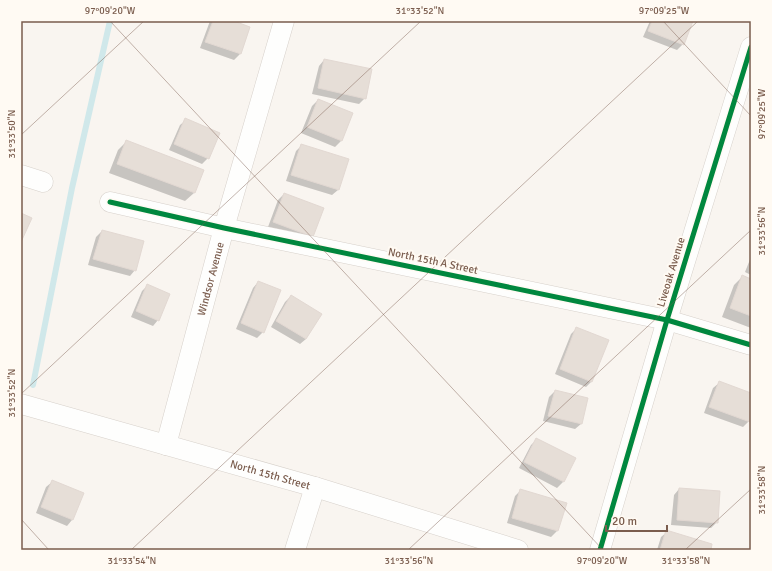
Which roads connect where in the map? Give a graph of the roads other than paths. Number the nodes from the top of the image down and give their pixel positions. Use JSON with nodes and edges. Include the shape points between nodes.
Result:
{"nodes":[{"id":1,"x":284,"y":21,"type":"edge"},
{"id":2,"x":751,"y":47,"type":"edge"},
{"id":3,"x":21,"y":175,"type":"edge"},
{"id":4,"x":43,"y":182,"type":"dead end"},
{"id":5,"x":110,"y":202,"type":"dead end"},
{"id":6,"x":224,"y":228,"type":"junction"},
{"id":7,"x":667,"y":320,"type":"junction"},
{"id":8,"x":751,"y":345,"type":"edge"},
{"id":9,"x":21,"y":404,"type":"edge"},
{"id":10,"x":166,"y":445,"type":"junction"},
{"id":11,"x":315,"y":487,"type":"junction"},
{"id":12,"x":295,"y":550,"type":"edge"},
{"id":13,"x":518,"y":550,"type":"edge"},
{"id":14,"x":600,"y":550,"type":"edge"}],
"edges":[{"from":1,"to":6,"type":"street","name":"Windsor Avenue"},
{"from":2,"to":7,"type":"street","name":"Liveoak Avenue"},
{"from":3,"to":4,"type":"street"},
{"from":5,"to":6,"type":"street","name":"North 15th A Street"},
{"from":6,"to":7,"type":"street","name":"North 15th A Street"},
{"from":6,"to":10,"type":"street","name":"Windsor Avenue"},
{"from":7,"to":8,"type":"street","name":"North 15th A Street"},
{"from":7,"to":14,"type":"street","name":"Liveoak Avenue"},
{"from":9,"to":10,"type":"street","name":"North 15th Street"},
{"from":10,"to":11,"type":"street","name":"North 15th Street"},
{"from":11,"to":12,"type":"street"},
{"from":11,"to":13,"type":"street","name":"North 15th Street"}]}
